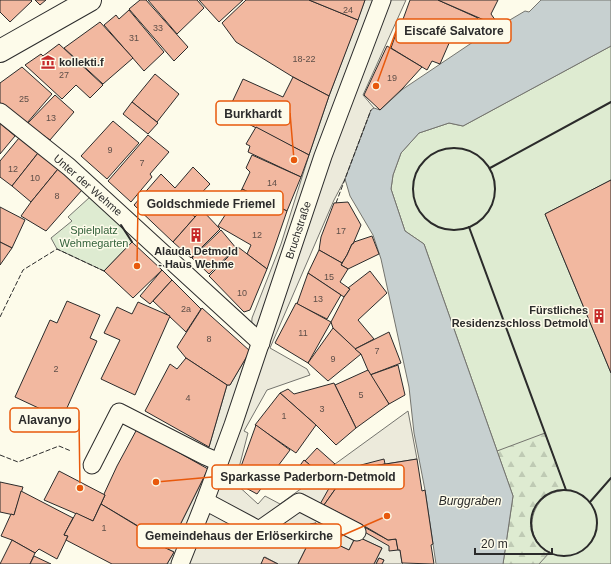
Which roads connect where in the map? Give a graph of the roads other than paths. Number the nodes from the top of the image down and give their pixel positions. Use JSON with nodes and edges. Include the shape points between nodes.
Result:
{"nodes":[{"id":1,"x":90,"y":0,"type":"edge"},
{"id":2,"x":382,"y":0,"type":"edge"},
{"id":3,"x":0,"y":51,"type":"edge"},
{"id":4,"x":0,"y":112,"type":"edge"},
{"id":5,"x":261,"y":343,"type":"junction"},
{"id":6,"x":219,"y":462,"type":"junction"},
{"id":7,"x":92,"y":465,"type":"dead end"},
{"id":8,"x":205,"y":501,"type":"junction"},
{"id":9,"x":357,"y":532,"type":"dead end"},
{"id":10,"x":180,"y":564,"type":"edge"}],
"edges":[{"from":1,"to":3,"type":"street"},
{"from":2,"to":5,"type":"street","name":"Bruchstraße","via":[[323,156]]},
{"from":4,"to":5,"type":"street","name":"Unter der Wehme","via":[[70,167]]},
{"from":5,"to":6,"type":"street","name":"Bruchstraße"},
{"from":6,"to":7,"type":"street","via":[[119,412]]},
{"from":6,"to":8,"type":"street","name":"Bruchstraße"},
{"from":8,"to":9,"type":"street","via":[[259,530],[299,502]]},
{"from":8,"to":10,"type":"street","name":"Bruchstraße"}]}
